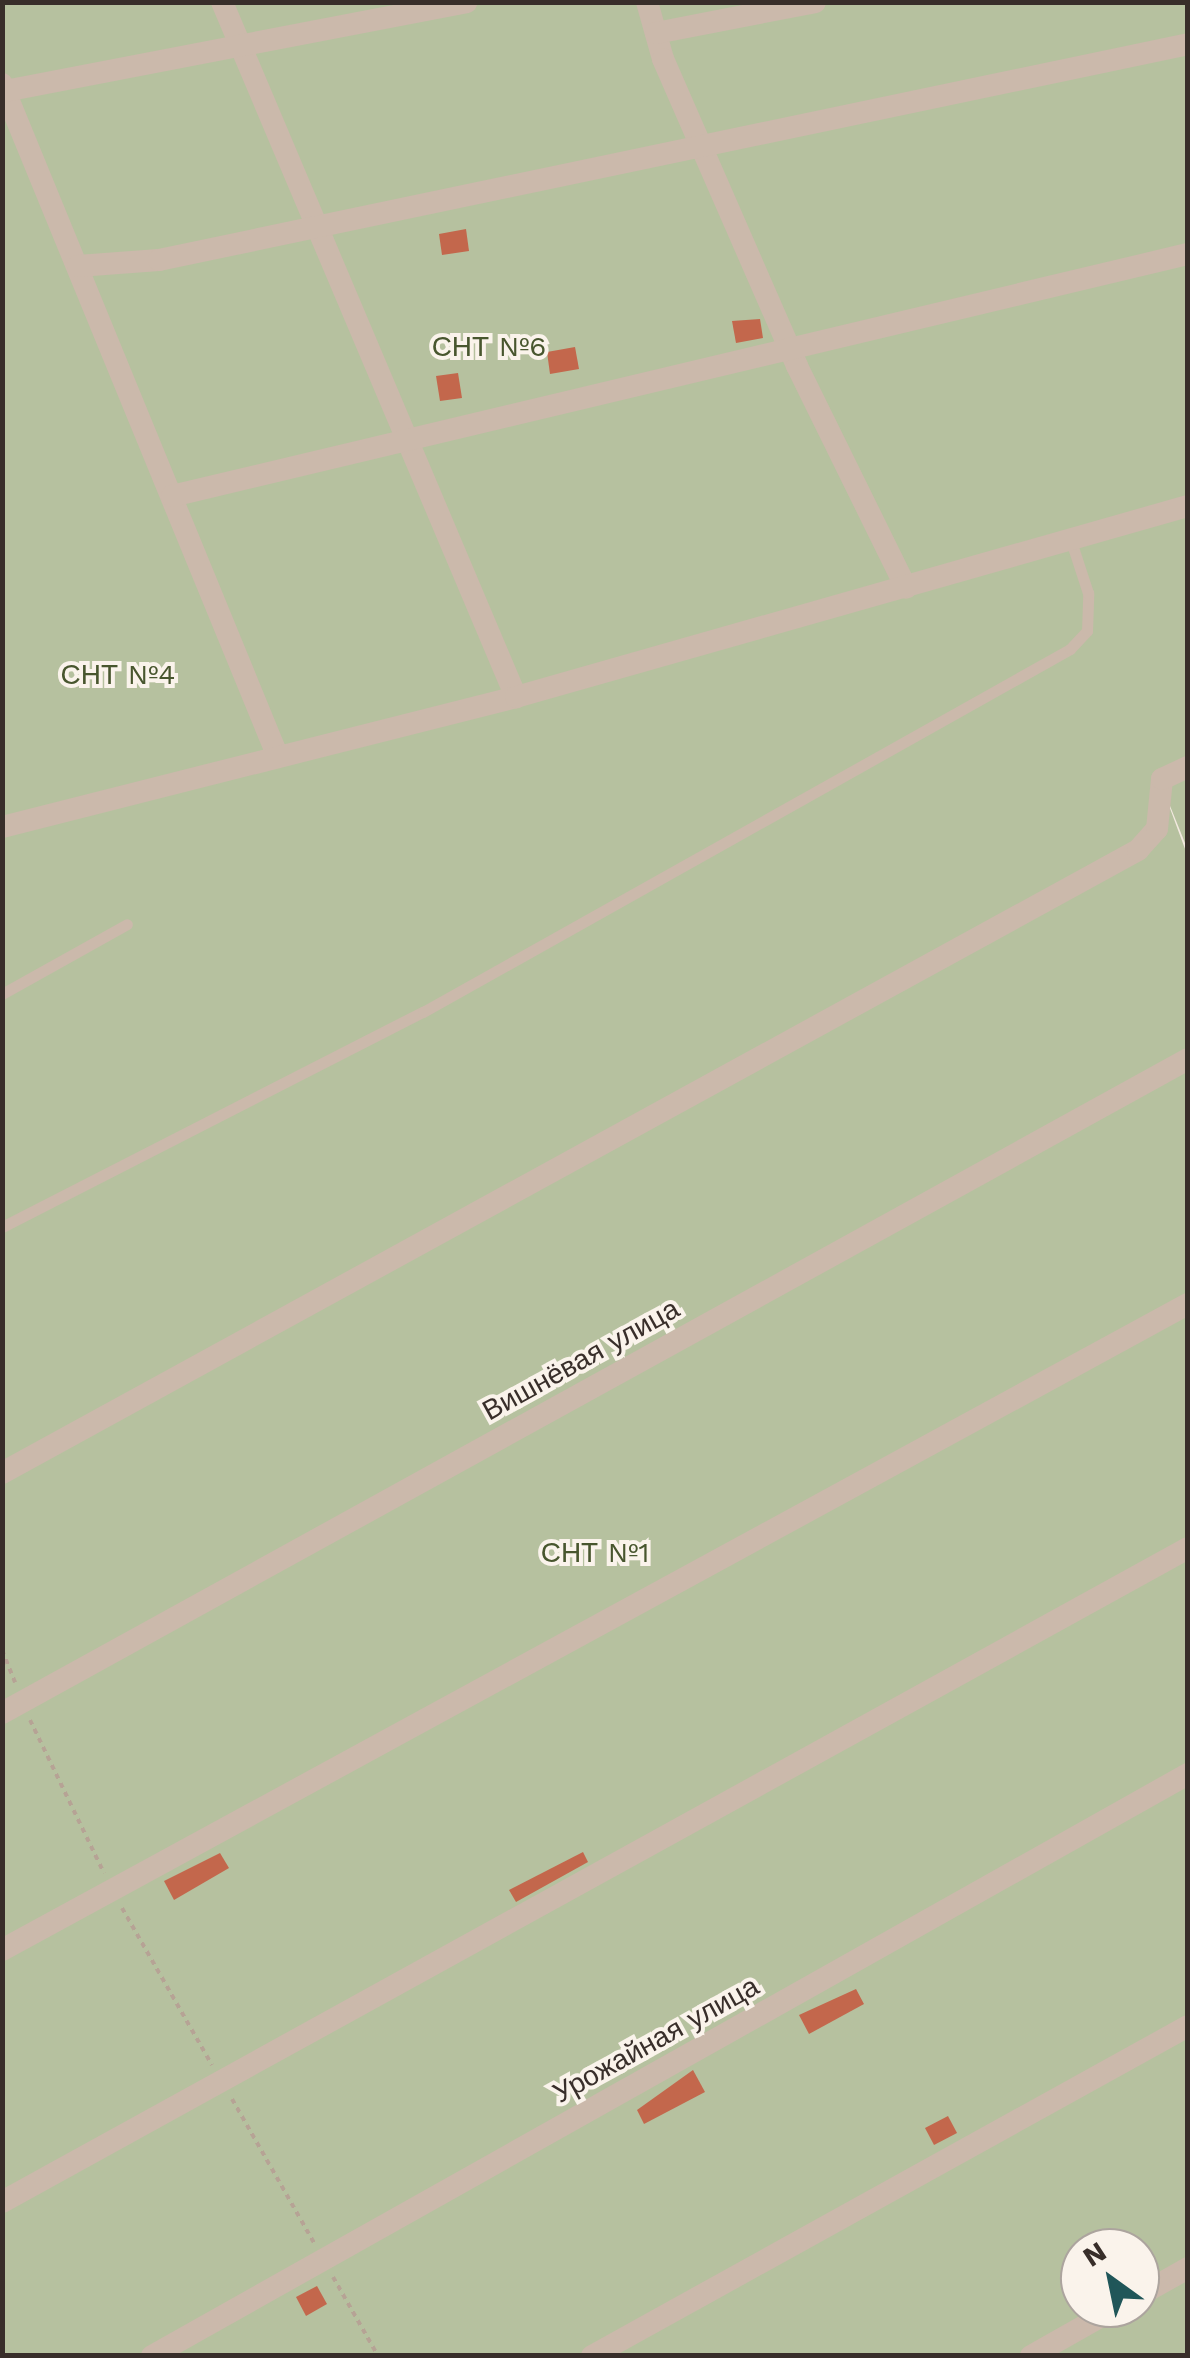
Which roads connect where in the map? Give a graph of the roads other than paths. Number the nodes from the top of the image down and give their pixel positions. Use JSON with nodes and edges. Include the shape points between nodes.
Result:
{"nodes":[{"id":1,"x":222,"y":2,"type":"edge"},
{"id":2,"x":466,"y":2,"type":"edge"},
{"id":3,"x":647,"y":2,"type":"edge"},
{"id":4,"x":815,"y":2,"type":"edge"},
{"id":5,"x":656,"y":33,"type":"junction"},
{"id":6,"x":240,"y":44,"type":"junction"},
{"id":7,"x":1188,"y":44,"type":"edge"},
{"id":8,"x":4,"y":88,"type":"edge"},
{"id":9,"x":702,"y":148,"type":"junction"},
{"id":10,"x":318,"y":227,"type":"junction"},
{"id":11,"x":1188,"y":254,"type":"edge"},
{"id":12,"x":78,"y":266,"type":"junction"},
{"id":13,"x":788,"y":346,"type":"junction"},
{"id":14,"x":406,"y":435,"type":"junction"},
{"id":15,"x":172,"y":496,"type":"junction"},
{"id":16,"x":1188,"y":506,"type":"edge"},
{"id":17,"x":1070,"y":538,"type":"junction"},
{"id":18,"x":906,"y":588,"type":"junction"},
{"id":19,"x":516,"y":697,"type":"junction"},
{"id":20,"x":278,"y":757,"type":"junction"},
{"id":21,"x":1188,"y":767,"type":"edge"},
{"id":22,"x":2,"y":827,"type":"edge"},
{"id":23,"x":127,"y":924,"type":"dead end"},
{"id":24,"x":2,"y":994,"type":"edge"},
{"id":25,"x":1188,"y":1059,"type":"edge"},
{"id":26,"x":2,"y":1227,"type":"edge"},
{"id":27,"x":1188,"y":1304,"type":"edge"},
{"id":28,"x":2,"y":1474,"type":"edge"},
{"id":29,"x":1188,"y":1548,"type":"edge"},
{"id":30,"x":12,"y":1709,"type":"edge"},
{"id":31,"x":1188,"y":1774,"type":"edge"},
{"id":32,"x":2,"y":1950,"type":"edge"},
{"id":33,"x":1188,"y":2026,"type":"edge"},
{"id":34,"x":2,"y":2202,"type":"edge"},
{"id":35,"x":1188,"y":2268,"type":"edge"},
{"id":36,"x":1160,"y":2283,"type":"edge"},
{"id":37,"x":1081,"y":2328,"type":"edge"},
{"id":38,"x":152,"y":2356,"type":"edge"},
{"id":39,"x":592,"y":2356,"type":"edge"},
{"id":40,"x":1031,"y":2356,"type":"edge"}],
"edges":[{"from":1,"to":6,"type":"street"},
{"from":2,"to":6,"type":"street"},
{"from":3,"to":5,"type":"street"},
{"from":4,"to":5,"type":"street"},
{"from":5,"to":9,"type":"street"},
{"from":6,"to":8,"type":"street"},
{"from":6,"to":10,"type":"street"},
{"from":7,"to":9,"type":"street"},
{"from":8,"to":12,"type":"street"},
{"from":9,"to":10,"type":"street"},
{"from":9,"to":13,"type":"street"},
{"from":10,"to":12,"type":"street","via":[[159,260]]},
{"from":10,"to":14,"type":"street"},
{"from":11,"to":13,"type":"street"},
{"from":12,"to":15,"type":"street"},
{"from":13,"to":14,"type":"street"},
{"from":13,"to":18,"type":"street"},
{"from":14,"to":15,"type":"street"},
{"from":14,"to":19,"type":"street"},
{"from":15,"to":20,"type":"street"},
{"from":16,"to":17,"type":"street"},
{"from":17,"to":18,"type":"street"},
{"from":17,"to":26,"type":"lane","via":[[1088,593],[1086,632],[1070,649],[423,1012]]},
{"from":18,"to":19,"type":"street"},
{"from":19,"to":20,"type":"street"},
{"from":20,"to":22,"type":"street"},
{"from":21,"to":28,"type":"street","via":[[1162,779],[1156,829],[1138,850]]},
{"from":23,"to":24,"type":"lane"},
{"from":25,"to":30,"type":"street","name":"Вишнёвая улица"},
{"from":27,"to":32,"type":"street"},
{"from":29,"to":34,"type":"street"},
{"from":31,"to":38,"type":"street","name":"Урожайная улица"},
{"from":33,"to":39,"type":"street"},
{"from":35,"to":36,"type":"street"},
{"from":37,"to":40,"type":"street"}]}
